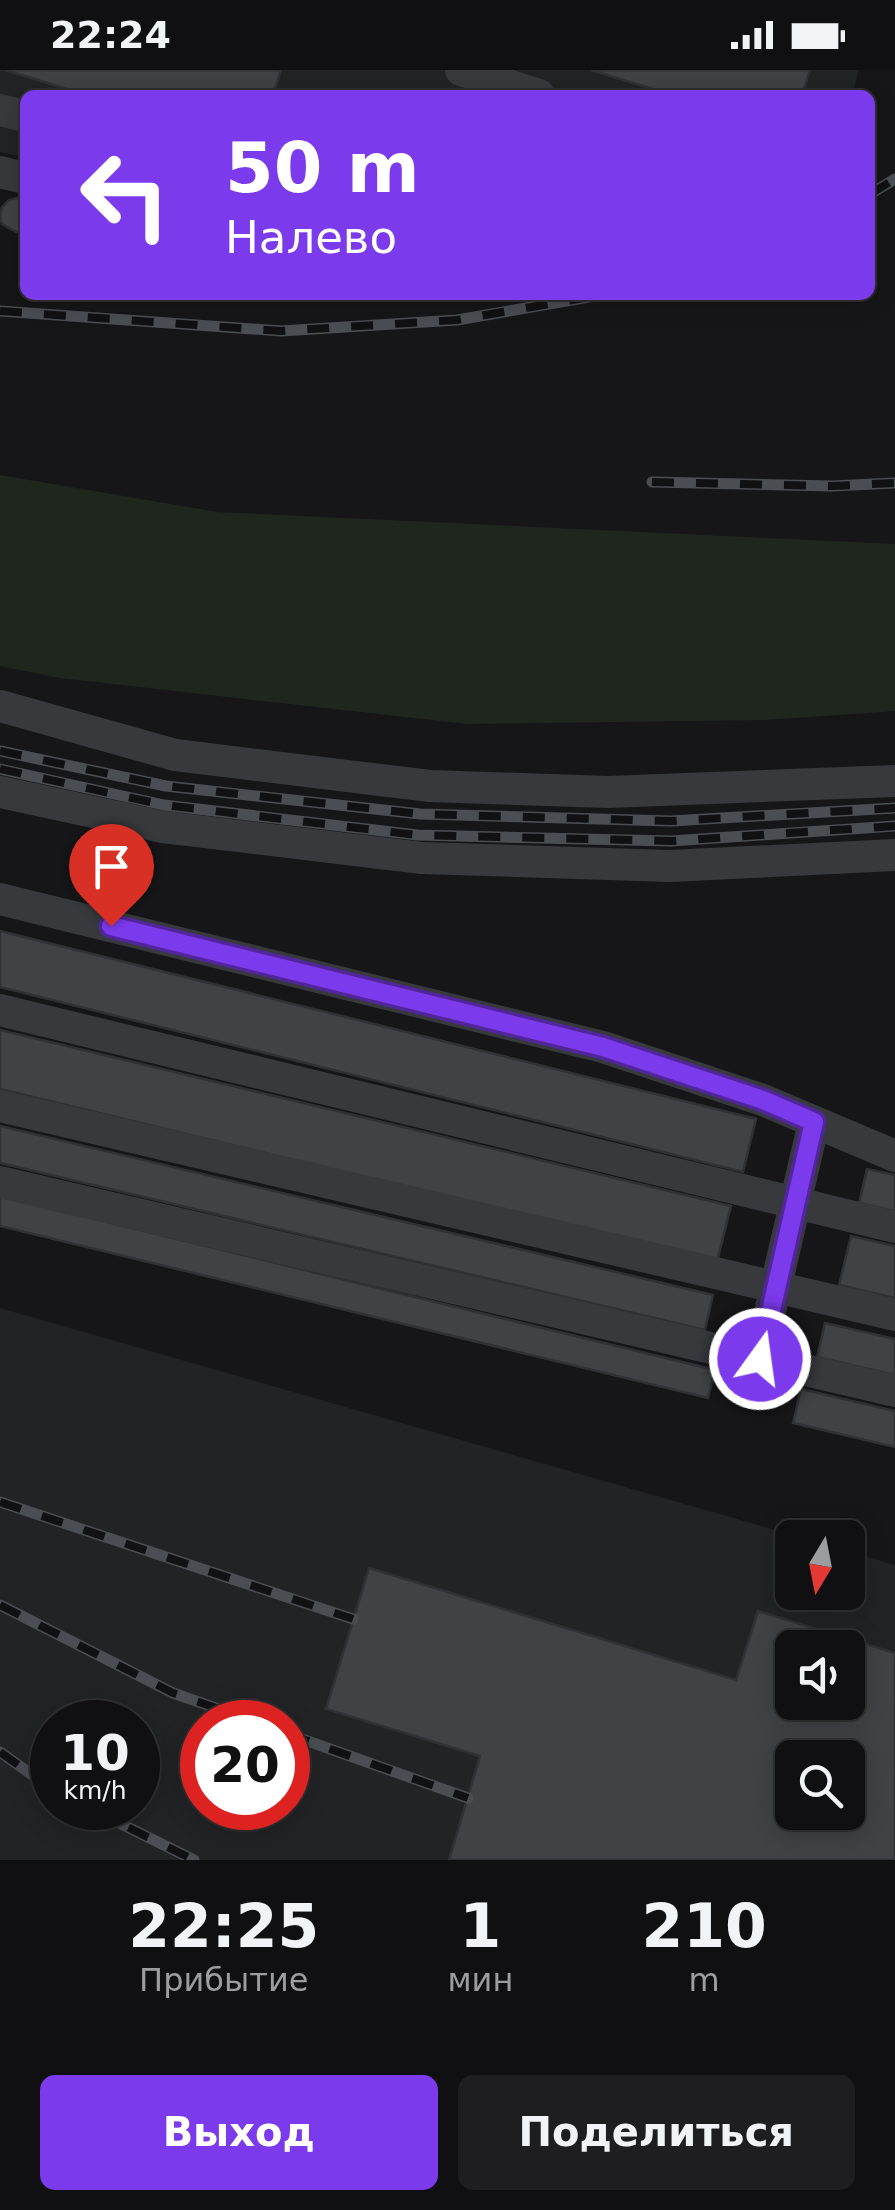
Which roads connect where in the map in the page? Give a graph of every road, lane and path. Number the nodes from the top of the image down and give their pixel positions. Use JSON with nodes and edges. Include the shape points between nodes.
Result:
{"nodes":[{"id":1,"x":460,"y":70,"type":"edge"},
{"id":2,"x":523,"y":90,"type":"edge"},
{"id":3,"x":0,"y":706,"type":"edge"},
{"id":4,"x":895,"y":781,"type":"edge"},
{"id":5,"x":0,"y":792,"type":"edge"},
{"id":6,"x":895,"y":854,"type":"edge"},
{"id":7,"x":0,"y":899,"type":"edge"},
{"id":8,"x":0,"y":1010,"type":"edge"},
{"id":9,"x":0,"y":1106,"type":"edge"},
{"id":10,"x":814,"y":1122,"type":"junction"},
{"id":11,"x":895,"y":1156,"type":"edge"},
{"id":12,"x":0,"y":1182,"type":"edge"},
{"id":13,"x":792,"y":1204,"type":"junction"},
{"id":14,"x":895,"y":1227,"type":"edge"},
{"id":15,"x":777,"y":1288,"type":"junction"},
{"id":16,"x":895,"y":1315,"type":"edge"},
{"id":17,"x":760,"y":1359,"type":"junction"},
{"id":18,"x":895,"y":1391,"type":"edge"}],
"edges":[{"from":1,"to":2,"type":"lane"},
{"from":3,"to":4,"type":"lane","via":[[175,755],[430,786],[608,792]]},
{"from":5,"to":6,"type":"lane","via":[[163,827],[422,858],[669,866]]},
{"from":7,"to":10,"type":"lane","via":[[603,1047]]},
{"from":8,"to":13,"type":"lane"},
{"from":9,"to":15,"type":"lane"},
{"from":10,"to":11,"type":"lane"},
{"from":10,"to":13,"type":"lane"},
{"from":12,"to":17,"type":"lane"},
{"from":13,"to":14,"type":"lane"},
{"from":13,"to":15,"type":"lane"},
{"from":15,"to":16,"type":"lane"},
{"from":15,"to":17,"type":"lane"},
{"from":17,"to":18,"type":"lane"}]}
